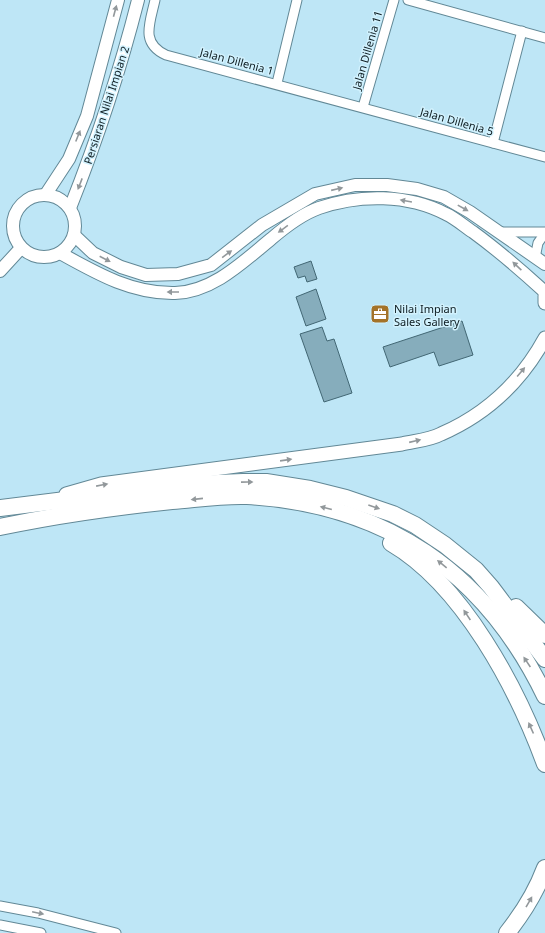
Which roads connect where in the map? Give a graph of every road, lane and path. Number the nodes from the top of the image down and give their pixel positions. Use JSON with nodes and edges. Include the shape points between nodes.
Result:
{"nodes":[{"id":1,"x":118,"y":0,"type":"edge"},
{"id":2,"x":138,"y":0,"type":"edge"},
{"id":3,"x":155,"y":0,"type":"edge"},
{"id":4,"x":298,"y":0,"type":"edge"},
{"id":5,"x":394,"y":0,"type":"edge"},
{"id":6,"x":408,"y":0,"type":"edge"},
{"id":7,"x":522,"y":31,"type":"junction"},
{"id":8,"x":545,"y":38,"type":"edge"},
{"id":9,"x":277,"y":84,"type":"junction"},
{"id":10,"x":363,"y":107,"type":"junction"},
{"id":11,"x":493,"y":143,"type":"junction"},
{"id":12,"x":545,"y":157,"type":"edge"},
{"id":13,"x":46,"y":194,"type":"junction"},
{"id":14,"x":70,"y":208,"type":"junction"},
{"id":15,"x":498,"y":232,"type":"junction"},
{"id":16,"x":545,"y":232,"type":"edge"},
{"id":17,"x":74,"y":235,"type":"junction"},
{"id":18,"x":21,"y":248,"type":"junction"},
{"id":19,"x":60,"y":253,"type":"junction"},
{"id":20,"x":540,"y":261,"type":"edge"},
{"id":21,"x":0,"y":271,"type":"edge"},
{"id":22,"x":545,"y":292,"type":"edge"},
{"id":23,"x":545,"y":296,"type":"edge"},
{"id":24,"x":545,"y":302,"type":"edge"},
{"id":25,"x":545,"y":338,"type":"edge"},
{"id":26,"x":38,"y":503,"type":"junction"},
{"id":27,"x":0,"y":508,"type":"edge"},
{"id":28,"x":364,"y":520,"type":"junction"},
{"id":29,"x":0,"y":527,"type":"edge"},
{"id":30,"x":491,"y":587,"type":"junction"},
{"id":31,"x":545,"y":635,"type":"edge"},
{"id":32,"x":545,"y":659,"type":"edge"},
{"id":33,"x":545,"y":696,"type":"edge"},
{"id":34,"x":545,"y":764,"type":"edge"},
{"id":35,"x":545,"y":868,"type":"edge"},
{"id":36,"x":0,"y":906,"type":"edge"},
{"id":37,"x":0,"y":925,"type":"edge"},
{"id":38,"x":41,"y":933,"type":"edge"},
{"id":39,"x":116,"y":933,"type":"edge"},
{"id":40,"x":507,"y":933,"type":"edge"}],
"edges":[{"from":13,"to":1,"type":"street","name":"Persiaran Nilai Impian 2","one_way":true,"via":[[69,159],[86,116]]},
{"from":2,"to":14,"type":"street","name":"Persiaran Nilai Impian 2","one_way":true,"via":[[103,120]]},
{"from":3,"to":9,"type":"street","name":"Jalan Dillenia 1","via":[[148,34],[157,51]]},
{"from":4,"to":9,"type":"street"},
{"from":5,"to":10,"type":"street","name":"Jalan Dillenia 11"},
{"from":6,"to":7,"type":"street"},
{"from":7,"to":8,"type":"street"},
{"from":7,"to":11,"type":"street"},
{"from":9,"to":10,"type":"street","name":"Jalan Dillenia 1"},
{"from":10,"to":11,"type":"street","name":"Jalan Dillenia 5"},
{"from":11,"to":12,"type":"street","name":"Jalan Dillenia 5"},
{"from":13,"to":14,"type":"street","via":[[56,196]]},
{"from":13,"to":18,"type":"street","via":[[28,199],[15,212],[12,221],[13,231]]},
{"from":14,"to":17,"type":"street","via":[[75,221]]},
{"from":15,"to":16,"type":"street"},
{"from":17,"to":15,"type":"street","one_way":true,"via":[[94,253],[121,267],[146,275],[178,274],[211,265],[262,225],[315,194],[356,185],[387,185],[417,189],[444,197]]},
{"from":15,"to":20,"type":"street"},
{"from":16,"to":20,"type":"street","via":[[538,243]]},
{"from":17,"to":19,"type":"street"},
{"from":18,"to":19,"type":"street","via":[[40,257]]},
{"from":18,"to":21,"type":"street"},
{"from":22,"to":19,"type":"street","one_way":true,"via":[[506,256],[447,214],[424,204],[388,198],[355,199],[318,208],[285,227],[232,272],[201,287],[177,293],[151,292],[125,285],[98,274]]},
{"from":23,"to":24,"type":"main road"},
{"from":26,"to":25,"type":"main road","one_way":true,"via":[[101,484],[402,444],[440,435],[483,412],[497,400],[528,364]]},
{"from":26,"to":27,"type":"highway"},
{"from":26,"to":30,"type":"highway","one_way":true,"via":[[194,484],[266,482],[310,488],[381,510],[415,525],[476,570]]},
{"from":28,"to":29,"type":"highway","one_way":true,"via":[[307,504],[221,496],[61,514]]},
{"from":33,"to":28,"type":"highway","one_way":true,"via":[[532,669],[505,629],[475,595],[443,564],[420,548],[389,530]]},
{"from":34,"to":28,"type":"highway","one_way":true,"via":[[532,728],[503,674],[458,603],[407,552],[378,535]]},
{"from":30,"to":31,"type":"highway"},
{"from":30,"to":32,"type":"highway"},
{"from":40,"to":35,"type":"highway","one_way":true,"via":[[519,919]]},
{"from":36,"to":39,"type":"street","one_way":true},
{"from":37,"to":38,"type":"street"}]}
